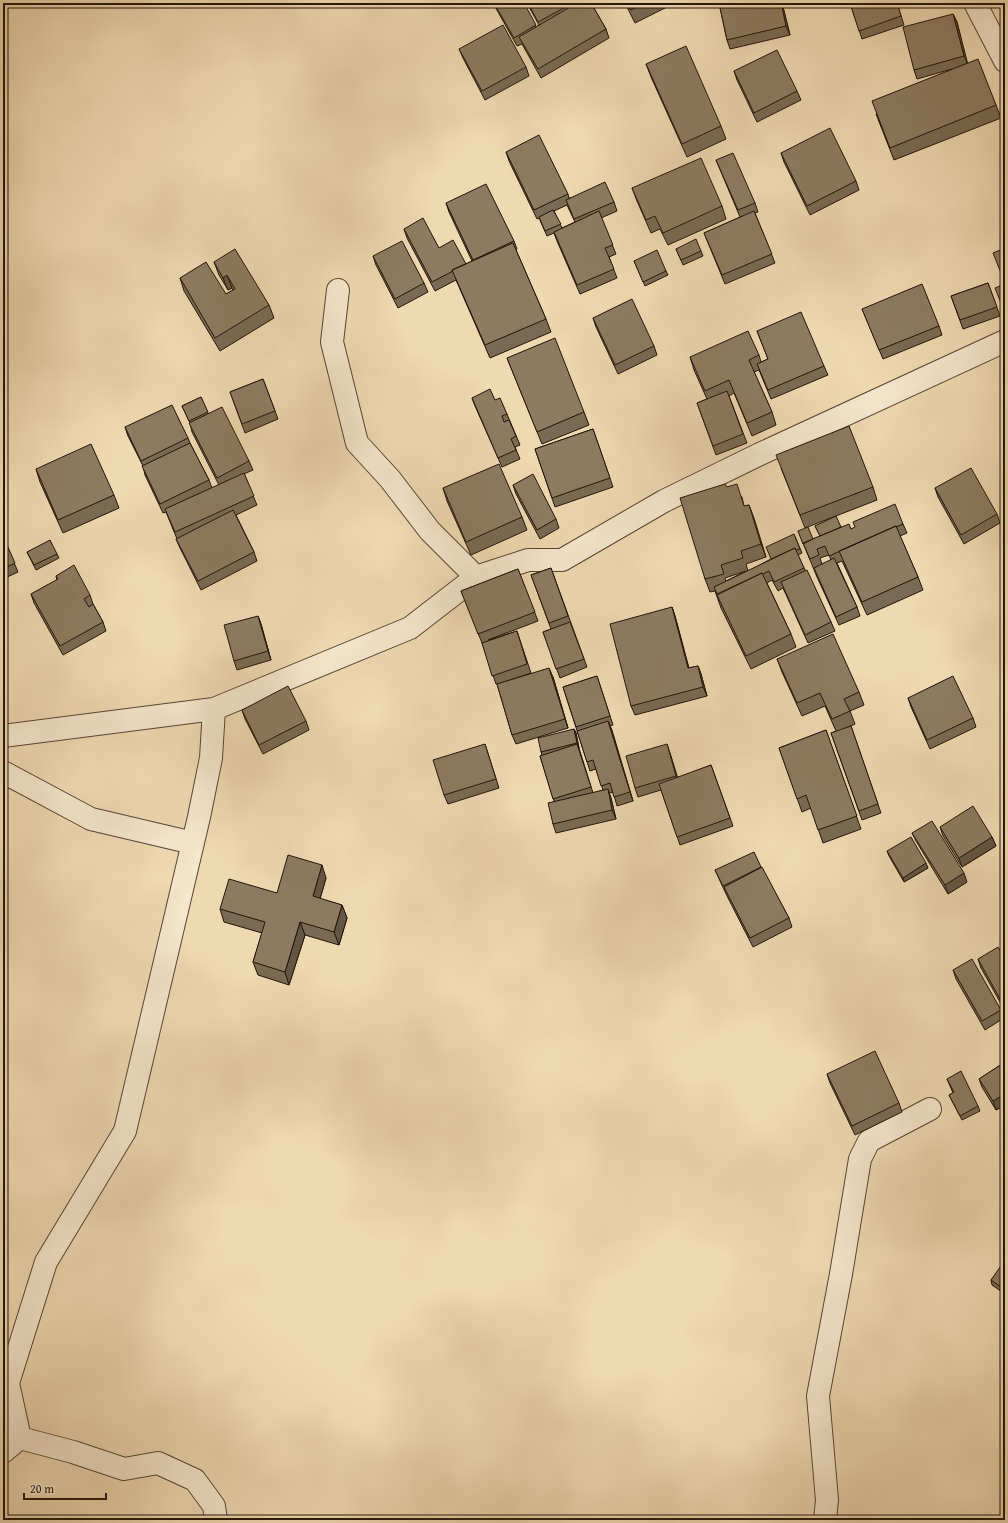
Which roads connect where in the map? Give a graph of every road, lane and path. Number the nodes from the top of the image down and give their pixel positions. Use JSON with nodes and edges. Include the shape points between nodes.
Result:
{"nodes":[{"id":1,"x":975,"y":3,"type":"edge"},
{"id":2,"x":1005,"y":61,"type":"edge"},
{"id":3,"x":338,"y":290,"type":"dead end"},
{"id":4,"x":1005,"y":341,"type":"edge"},
{"id":5,"x":476,"y":577,"type":"junction"},
{"id":6,"x":214,"y":709,"type":"junction"},
{"id":7,"x":3,"y":736,"type":"edge"},
{"id":8,"x":3,"y":772,"type":"edge"},
{"id":9,"x":194,"y":843,"type":"junction"},
{"id":10,"x":930,"y":1109,"type":"dead end"},
{"id":11,"x":6,"y":1391,"type":"edge"},
{"id":12,"x":20,"y":1438,"type":"junction"},
{"id":13,"x":3,"y":1452,"type":"edge"},
{"id":14,"x":216,"y":1520,"type":"edge"},
{"id":15,"x":825,"y":1520,"type":"edge"}],
"edges":[{"from":1,"to":2,"type":"street"},
{"from":3,"to":5,"type":"street","via":[[332,342],[358,443],[430,531]]},
{"from":4,"to":5,"type":"street","via":[[664,501],[562,560],[528,560]]},
{"from":5,"to":6,"type":"street","via":[[410,628]]},
{"from":6,"to":7,"type":"street"},
{"from":6,"to":9,"type":"street","via":[[211,758]]},
{"from":8,"to":9,"type":"street","via":[[91,820]]},
{"from":9,"to":11,"type":"street","via":[[125,1131],[46,1262]]},
{"from":10,"to":15,"type":"street","via":[[869,1141],[860,1159],[818,1396],[827,1500]]},
{"from":11,"to":12,"type":"street"},
{"from":12,"to":13,"type":"street"},
{"from":12,"to":14,"type":"street","via":[[124,1469],[158,1463],[195,1480],[214,1506]]}]}
